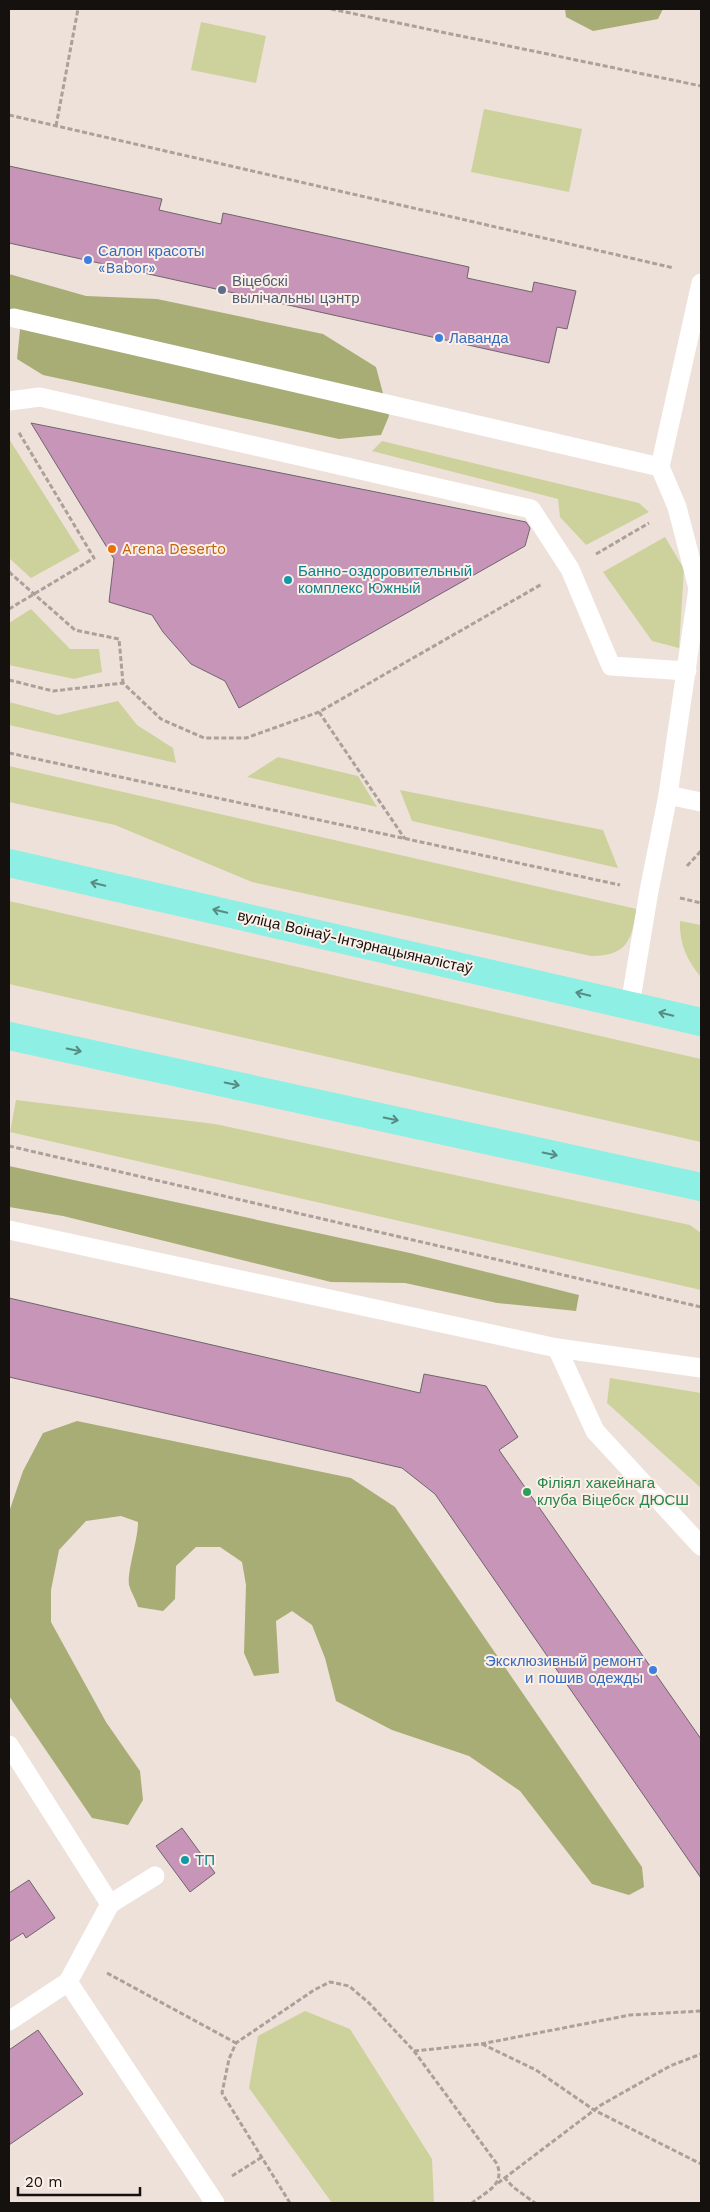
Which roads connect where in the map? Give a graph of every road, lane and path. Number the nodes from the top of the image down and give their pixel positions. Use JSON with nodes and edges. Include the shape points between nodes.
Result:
{"nodes":[{"id":1,"x":78,"y":9,"type":"edge"},
{"id":2,"x":331,"y":9,"type":"edge"},
{"id":3,"x":701,"y":86,"type":"edge"},
{"id":4,"x":9,"y":115,"type":"edge"},
{"id":5,"x":56,"y":126,"type":"junction"},
{"id":6,"x":682,"y":270,"type":"dead end"},
{"id":7,"x":701,"y":284,"type":"edge"},
{"id":8,"x":14,"y":318,"type":"dead end"},
{"id":9,"x":9,"y":401,"type":"edge"},
{"id":10,"x":14,"y":424,"type":"dead end"},
{"id":11,"x":660,"y":467,"type":"junction"},
{"id":12,"x":678,"y":507,"type":"junction"},
{"id":13,"x":570,"y":568,"type":"junction"},
{"id":14,"x":9,"y":572,"type":"edge"},
{"id":15,"x":33,"y":594,"type":"junction"},
{"id":16,"x":9,"y":608,"type":"edge"},
{"id":17,"x":687,"y":671,"type":"junction"},
{"id":18,"x":9,"y":680,"type":"edge"},
{"id":19,"x":123,"y":683,"type":"junction"},
{"id":20,"x":319,"y":712,"type":"junction"},
{"id":21,"x":9,"y":753,"type":"edge"},
{"id":22,"x":668,"y":795,"type":"junction"},
{"id":23,"x":701,"y":802,"type":"edge"},
{"id":24,"x":405,"y":839,"type":"junction"},
{"id":25,"x":9,"y":864,"type":"edge"},
{"id":26,"x":649,"y":891,"type":"junction"},
{"id":27,"x":701,"y":903,"type":"edge"},
{"id":28,"x":630,"y":1005,"type":"junction"},
{"id":29,"x":701,"y":1022,"type":"edge"},
{"id":30,"x":9,"y":1036,"type":"edge"},
{"id":31,"x":9,"y":1146,"type":"edge"},
{"id":32,"x":701,"y":1187,"type":"edge"},
{"id":33,"x":9,"y":1230,"type":"edge"},
{"id":34,"x":701,"y":1307,"type":"edge"},
{"id":35,"x":557,"y":1348,"type":"junction"},
{"id":36,"x":701,"y":1368,"type":"edge"},
{"id":37,"x":701,"y":1546,"type":"edge"},
{"id":38,"x":9,"y":1745,"type":"edge"},
{"id":39,"x":155,"y":1876,"type":"dead end"},
{"id":40,"x":110,"y":1904,"type":"junction"},
{"id":41,"x":70,"y":1986,"type":"junction"},
{"id":42,"x":701,"y":2011,"type":"edge"},
{"id":43,"x":9,"y":2021,"type":"edge"},
{"id":44,"x":236,"y":2043,"type":"junction"},
{"id":45,"x":481,"y":2044,"type":"junction"},
{"id":46,"x":414,"y":2051,"type":"junction"},
{"id":47,"x":701,"y":2054,"type":"edge"},
{"id":48,"x":594,"y":2110,"type":"junction"},
{"id":49,"x":701,"y":2164,"type":"edge"},
{"id":50,"x":500,"y":2172,"type":"junction"},
{"id":51,"x":504,"y":2178,"type":"junction"},
{"id":52,"x":498,"y":2183,"type":"junction"},
{"id":53,"x":215,"y":2203,"type":"edge"},
{"id":54,"x":290,"y":2203,"type":"edge"},
{"id":55,"x":472,"y":2203,"type":"edge"},
{"id":56,"x":535,"y":2203,"type":"edge"}],
"edges":[{"from":1,"to":5,"type":"path"},
{"from":2,"to":3,"type":"path"},
{"from":4,"to":5,"type":"path"},
{"from":5,"to":6,"type":"path"},
{"from":7,"to":11,"type":"lane"},
{"from":8,"to":11,"type":"lane"},
{"from":9,"to":13,"type":"lane","via":[[40,397],[531,509]]},
{"from":10,"to":15,"type":"path","via":[[94,558]]},
{"from":11,"to":12,"type":"lane"},
{"from":12,"to":13,"type":"path"},
{"from":12,"to":17,"type":"lane","via":[[698,588]]},
{"from":13,"to":17,"type":"lane","via":[[611,666]]},
{"from":13,"to":20,"type":"path"},
{"from":14,"to":15,"type":"path"},
{"from":15,"to":16,"type":"path"},
{"from":15,"to":19,"type":"path","via":[[75,630],[119,638]]},
{"from":17,"to":22,"type":"lane"},
{"from":18,"to":19,"type":"path","via":[[53,692]]},
{"from":19,"to":20,"type":"path","via":[[161,719],[204,738],[246,738]]},
{"from":20,"to":24,"type":"path"},
{"from":21,"to":24,"type":"path"},
{"from":22,"to":23,"type":"lane"},
{"from":22,"to":26,"type":"lane"},
{"from":24,"to":26,"type":"path"},
{"from":28,"to":25,"type":"main road","name":"вуліца Воінаў-Інтэрнацыяналістаў","one_way":true},
{"from":26,"to":27,"type":"path"},
{"from":26,"to":28,"type":"lane"},
{"from":29,"to":28,"type":"main road","name":"вуліца Воінаў-Інтэрнацыяналістаў","one_way":true},
{"from":30,"to":32,"type":"main road","one_way":true},
{"from":31,"to":34,"type":"path"},
{"from":33,"to":35,"type":"lane"},
{"from":35,"to":36,"type":"lane"},
{"from":35,"to":37,"type":"lane","via":[[595,1431]]},
{"from":38,"to":40,"type":"lane"},
{"from":39,"to":40,"type":"lane"},
{"from":40,"to":41,"type":"lane"},
{"from":41,"to":43,"type":"lane"},
{"from":41,"to":44,"type":"path","via":[[105,1972]]},
{"from":41,"to":53,"type":"lane"},
{"from":42,"to":45,"type":"path","via":[[630,2016]]},
{"from":44,"to":46,"type":"path","via":[[330,1982],[349,1986],[369,2002]]},
{"from":44,"to":54,"type":"path","via":[[222,2093]]},
{"from":45,"to":46,"type":"path"},
{"from":45,"to":48,"type":"path","via":[[536,2070]]},
{"from":46,"to":50,"type":"path"},
{"from":47,"to":48,"type":"path","via":[[670,2066]]},
{"from":48,"to":49,"type":"path"},
{"from":48,"to":51,"type":"path"},
{"from":50,"to":51,"type":"path"},
{"from":50,"to":52,"type":"path"},
{"from":51,"to":52,"type":"path"},
{"from":51,"to":56,"type":"path"},
{"from":52,"to":55,"type":"path"}]}
